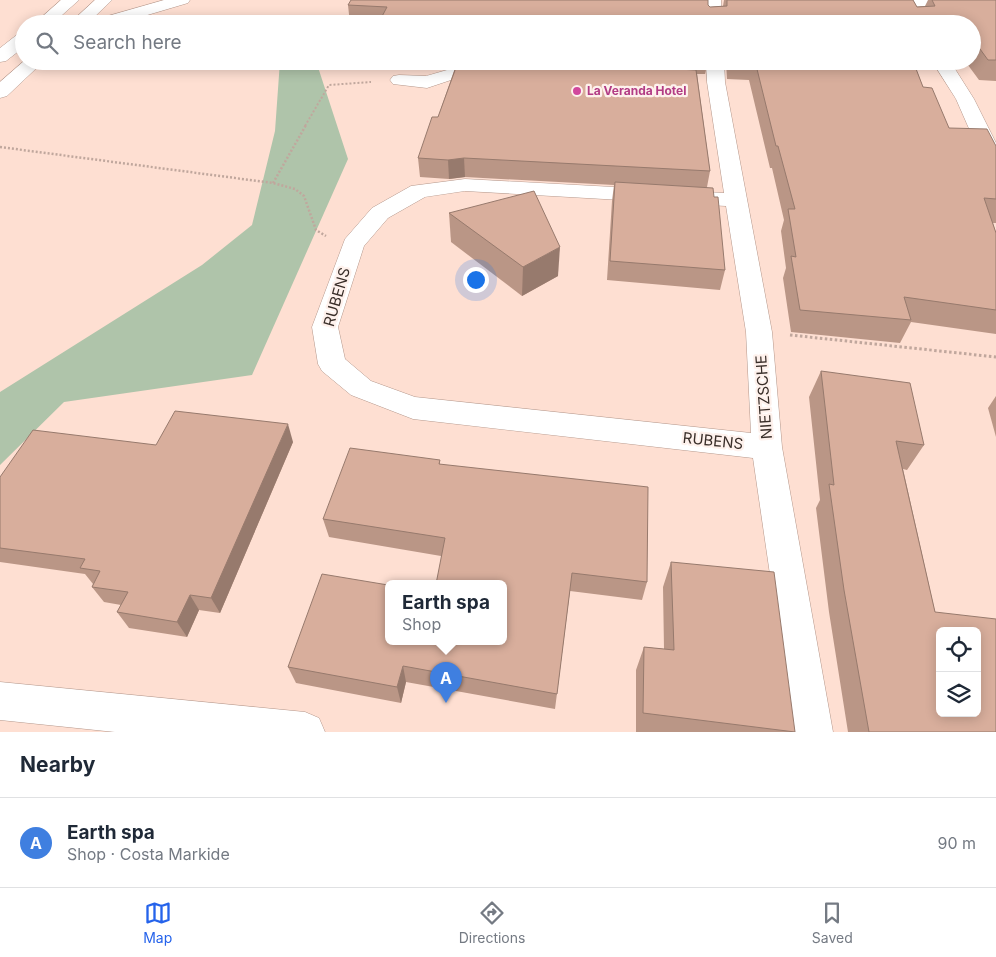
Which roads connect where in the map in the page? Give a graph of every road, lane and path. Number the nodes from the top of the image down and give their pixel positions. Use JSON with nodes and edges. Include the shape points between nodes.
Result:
{"nodes":[{"id":1,"x":71,"y":0,"type":"edge"},
{"id":2,"x":104,"y":0,"type":"edge"},
{"id":3,"x":182,"y":0,"type":"edge"},
{"id":4,"x":713,"y":0,"type":"edge"},
{"id":5,"x":856,"y":0,"type":"edge"},
{"id":6,"x":983,"y":0,"type":"edge"},
{"id":7,"x":905,"y":2,"type":"junction"},
{"id":8,"x":53,"y":15,"type":"edge"},
{"id":9,"x":88,"y":15,"type":"edge"},
{"id":10,"x":128,"y":15,"type":"edge"},
{"id":11,"x":714,"y":15,"type":"edge"},
{"id":12,"x":913,"y":15,"type":"edge"},
{"id":13,"x":15,"y":45,"type":"edge"},
{"id":14,"x":0,"y":57,"type":"edge"},
{"id":15,"x":25,"y":70,"type":"edge"},
{"id":16,"x":465,"y":70,"type":"edge"},
{"id":17,"x":488,"y":70,"type":"edge"},
{"id":18,"x":947,"y":70,"type":"edge"},
{"id":19,"x":508,"y":71,"type":"edge"},
{"id":20,"x":709,"y":75,"type":"edge"},
{"id":21,"x":399,"y":80,"type":"joint"},
{"id":22,"x":0,"y":92,"type":"edge"},
{"id":23,"x":0,"y":147,"type":"edge"},
{"id":24,"x":996,"y":165,"type":"edge"},
{"id":25,"x":273,"y":183,"type":"junction"},
{"id":26,"x":735,"y":200,"type":"junction"},
{"id":27,"x":353,"y":244,"type":"junction"},
{"id":28,"x":759,"y":332,"type":"junction"},
{"id":29,"x":996,"y":357,"type":"edge"},
{"id":30,"x":767,"y":447,"type":"junction"},
{"id":31,"x":0,"y":702,"type":"edge"},
{"id":32,"x":305,"y":732,"type":"edge"},
{"id":33,"x":813,"y":732,"type":"edge"}],
"edges":[{"from":1,"to":8,"type":"street"},
{"from":2,"to":9,"type":"street"},
{"from":3,"to":10,"type":"street"},
{"from":4,"to":11,"type":"street"},
{"from":5,"to":7,"type":"street"},
{"from":6,"to":7,"type":"street"},
{"from":7,"to":12,"type":"street"},
{"from":13,"to":14,"type":"street"},
{"from":15,"to":22,"type":"street"},
{"from":16,"to":21,"type":"street","via":[[427,82]]},
{"from":17,"to":19,"type":"street"},
{"from":18,"to":24,"type":"street"},
{"from":20,"to":26,"type":"street","name":"NIETZSCHE"},
{"from":21,"to":25,"type":"path","via":[[329,84]]},
{"from":23,"to":25,"type":"path"},
{"from":25,"to":27,"type":"path","via":[[295,189],[304,196],[316,230],[331,239]]},
{"from":26,"to":27,"type":"street","name":"RUBENS","via":[[464,185],[419,191],[380,213]]},
{"from":26,"to":28,"type":"street","name":"NIETZSCHE"},
{"from":27,"to":30,"type":"street","name":"RUBENS","via":[[325,327],[332,364],[361,388],[413,408]]},
{"from":28,"to":29,"type":"path"},
{"from":28,"to":30,"type":"street","name":"NIETZSCHE"},
{"from":30,"to":33,"type":"street","name":"NIETZSCHE"},
{"from":31,"to":32,"type":"street"}]}
